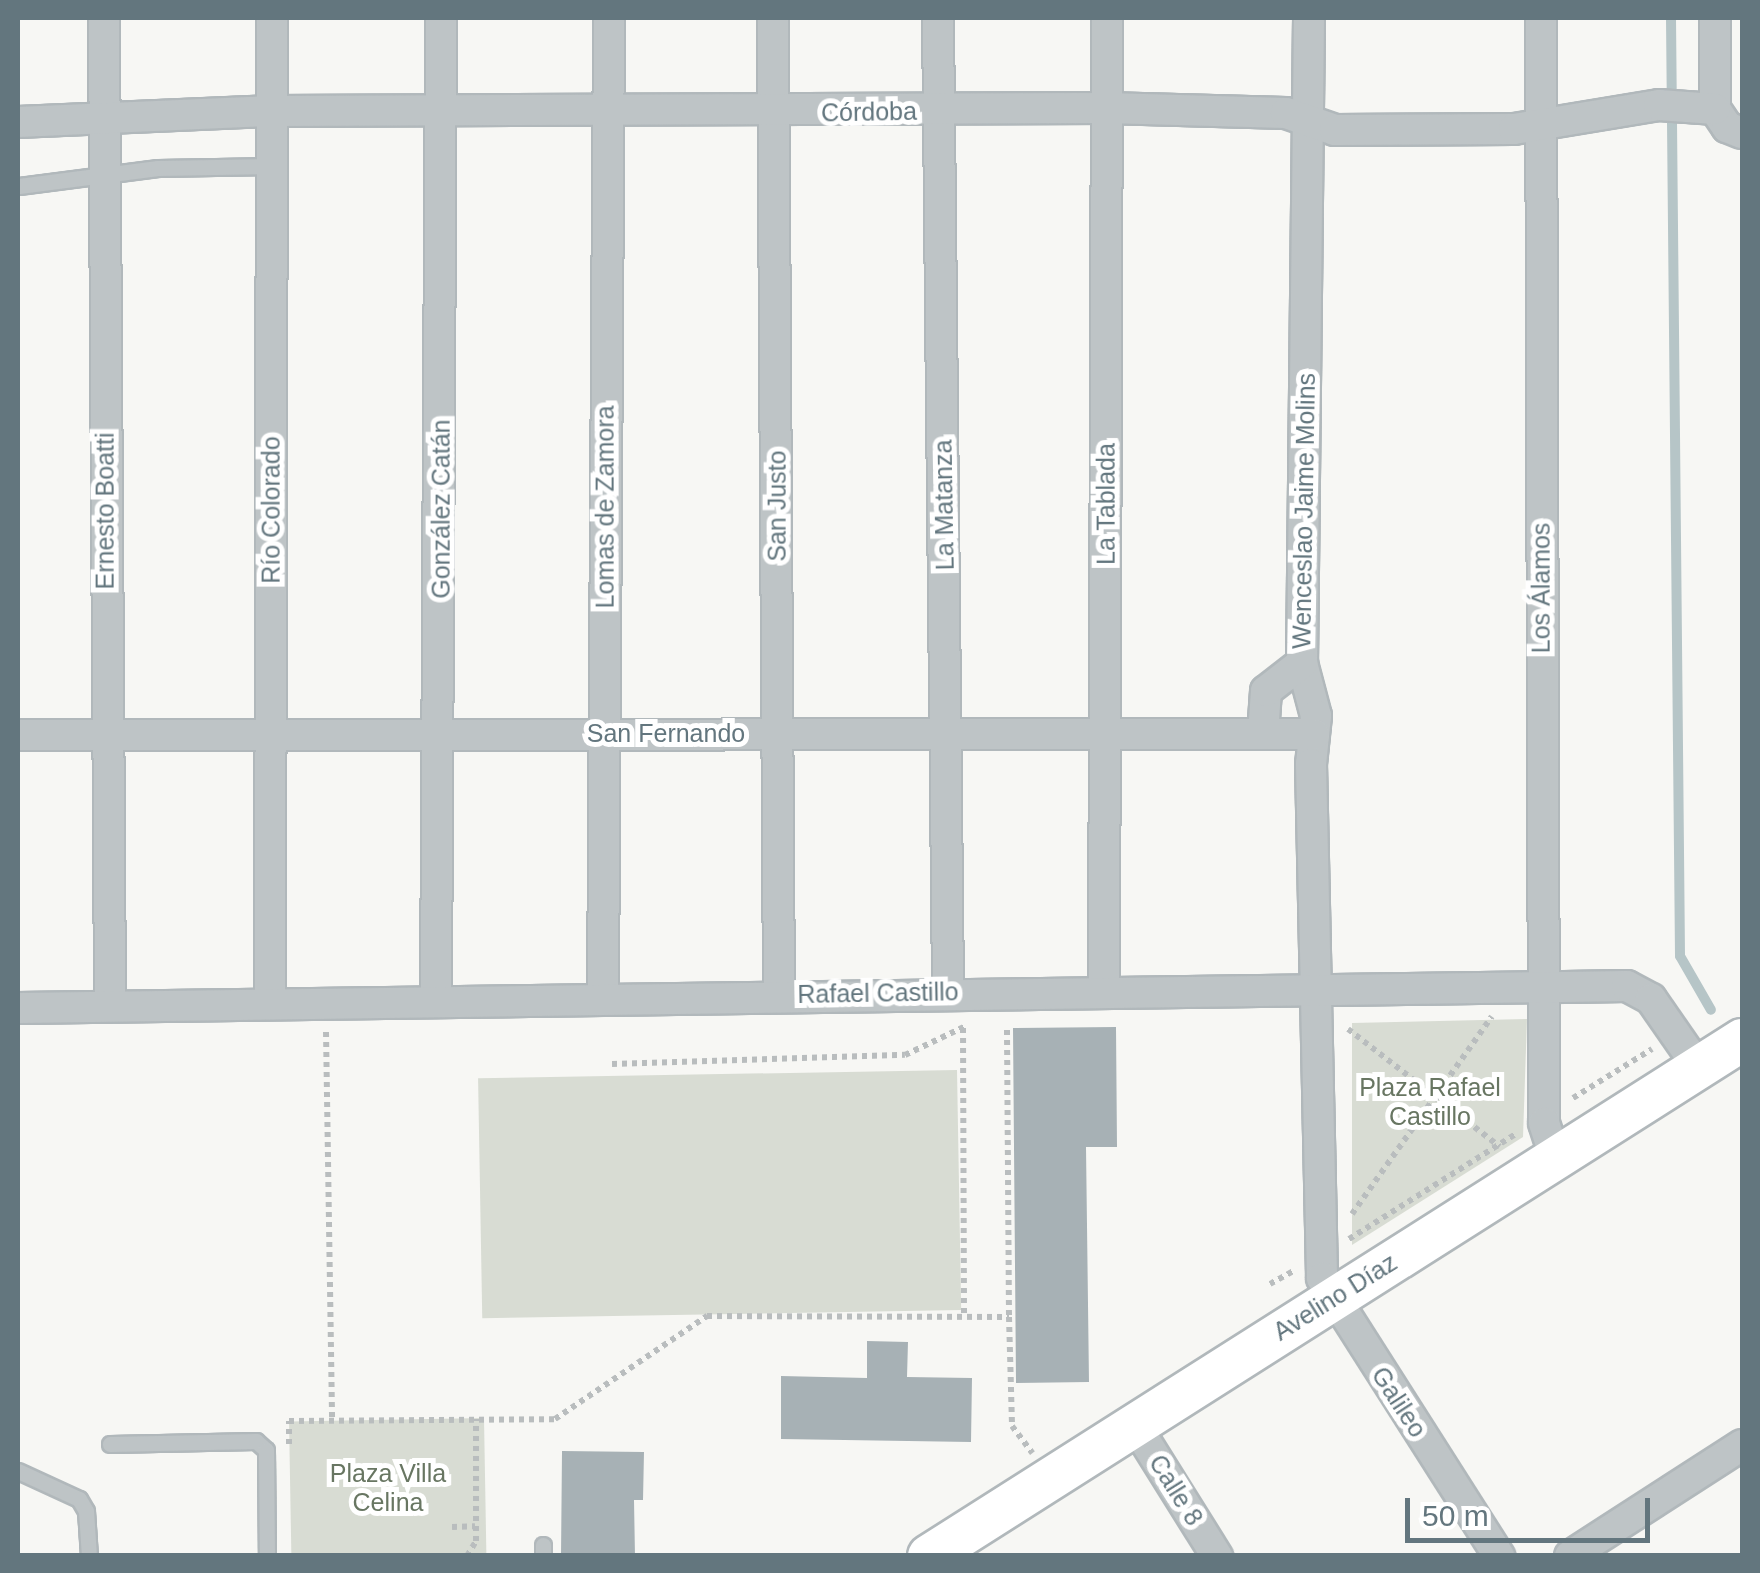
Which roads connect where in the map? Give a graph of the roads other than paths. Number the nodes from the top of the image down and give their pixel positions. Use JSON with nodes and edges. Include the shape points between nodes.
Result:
{"nodes":[{"id":1,"x":104,"y":18,"type":"edge"},
{"id":2,"x":272,"y":18,"type":"edge"},
{"id":3,"x":441,"y":18,"type":"edge"},
{"id":4,"x":608,"y":18,"type":"edge"},
{"id":5,"x":773,"y":18,"type":"edge"},
{"id":6,"x":938,"y":18,"type":"edge"},
{"id":7,"x":1107,"y":18,"type":"edge"},
{"id":8,"x":1309,"y":18,"type":"edge"},
{"id":9,"x":1540,"y":18,"type":"edge"},
{"id":10,"x":1715,"y":18,"type":"edge"},
{"id":11,"x":1686,"y":106,"type":"junction"},
{"id":12,"x":1108,"y":108,"type":"junction"},
{"id":13,"x":938,"y":110,"type":"junction"},
{"id":14,"x":272,"y":111,"type":"junction"},
{"id":15,"x":773,"y":113,"type":"junction"},
{"id":16,"x":444,"y":114,"type":"junction"},
{"id":17,"x":102,"y":115,"type":"junction"},
{"id":18,"x":608,"y":115,"type":"junction"},
{"id":19,"x":18,"y":122,"type":"edge"},
{"id":20,"x":1310,"y":122,"type":"junction"},
{"id":21,"x":1539,"y":124,"type":"junction"},
{"id":22,"x":1742,"y":133,"type":"edge"},
{"id":23,"x":273,"y":166,"type":"junction"},
{"id":24,"x":102,"y":176,"type":"junction"},
{"id":25,"x":19,"y":186,"type":"edge"},
{"id":26,"x":1302,"y":663,"type":"junction"},
{"id":27,"x":778,"y":732,"type":"junction"},
{"id":28,"x":603,"y":733,"type":"junction"},
{"id":29,"x":947,"y":733,"type":"junction"},
{"id":30,"x":1105,"y":733,"type":"junction"},
{"id":31,"x":439,"y":734,"type":"junction"},
{"id":32,"x":1263,"y":734,"type":"junction"},
{"id":33,"x":1314,"y":734,"type":"junction"},
{"id":34,"x":18,"y":735,"type":"edge"},
{"id":35,"x":270,"y":735,"type":"junction"},
{"id":36,"x":107,"y":737,"type":"junction"},
{"id":37,"x":1543,"y":985,"type":"junction"},
{"id":38,"x":1104,"y":991,"type":"junction"},
{"id":39,"x":948,"y":992,"type":"junction"},
{"id":40,"x":779,"y":994,"type":"junction"},
{"id":41,"x":1316,"y":996,"type":"junction"},
{"id":42,"x":604,"y":997,"type":"junction"},
{"id":43,"x":270,"y":1002,"type":"junction"},
{"id":44,"x":436,"y":1002,"type":"junction"},
{"id":45,"x":110,"y":1004,"type":"junction"},
{"id":46,"x":18,"y":1008,"type":"edge"},
{"id":47,"x":1742,"y":1040,"type":"edge"},
{"id":48,"x":1687,"y":1051,"type":"junction"},
{"id":49,"x":1544,"y":1148,"type":"junction"},
{"id":50,"x":1331,"y":1299,"type":"junction"},
{"id":51,"x":1135,"y":1425,"type":"junction"},
{"id":52,"x":110,"y":1444,"type":"dead end"},
{"id":53,"x":1742,"y":1445,"type":"edge"},
{"id":54,"x":18,"y":1471,"type":"edge"},
{"id":55,"x":90,"y":1556,"type":"edge"},
{"id":56,"x":268,"y":1556,"type":"edge"},
{"id":57,"x":929,"y":1556,"type":"edge"},
{"id":58,"x":1218,"y":1556,"type":"edge"},
{"id":59,"x":1500,"y":1556,"type":"edge"},
{"id":60,"x":1570,"y":1556,"type":"edge"}],
"edges":[{"from":1,"to":17,"type":"street","name":"Ernesto Boatti"},
{"from":2,"to":14,"type":"street","name":"Río Colorado"},
{"from":3,"to":16,"type":"street","name":"González Catán"},
{"from":4,"to":18,"type":"street","name":"Lomas de Zamora"},
{"from":5,"to":15,"type":"street","name":"San Justo"},
{"from":6,"to":13,"type":"street","name":"La Matanza"},
{"from":7,"to":12,"type":"street","name":"La Tablada"},
{"from":8,"to":20,"type":"street","name":"Wenceslao Jaime Molins"},
{"from":9,"to":21,"type":"street","name":"Los Álamos"},
{"from":10,"to":11,"type":"street"},
{"from":11,"to":21,"type":"street","name":"Córdoba"},
{"from":11,"to":22,"type":"street"},
{"from":12,"to":13,"type":"street","name":"Córdoba"},
{"from":12,"to":20,"type":"street","name":"Córdoba","via":[[1286,113]]},
{"from":12,"to":30,"type":"street","name":"La Tablada"},
{"from":13,"to":15,"type":"street","name":"Córdoba"},
{"from":13,"to":29,"type":"street","name":"La Matanza"},
{"from":14,"to":16,"type":"street","name":"Córdoba"},
{"from":14,"to":17,"type":"street","name":"Córdoba"},
{"from":14,"to":23,"type":"street","name":"Río Colorado"},
{"from":15,"to":18,"type":"street","name":"Córdoba"},
{"from":15,"to":27,"type":"street","name":"San Justo"},
{"from":16,"to":18,"type":"street","name":"Córdoba"},
{"from":16,"to":31,"type":"street","name":"González Catán"},
{"from":17,"to":19,"type":"street","name":"Córdoba"},
{"from":17,"to":24,"type":"street","name":"Ernesto Boatti"},
{"from":18,"to":28,"type":"street","name":"Lomas de Zamora"},
{"from":20,"to":21,"type":"street","name":"Córdoba","via":[[1335,130]]},
{"from":20,"to":26,"type":"street","name":"Wenceslao Jaime Molins"},
{"from":21,"to":37,"type":"street","name":"Los Álamos"},
{"from":23,"to":24,"type":"lane"},
{"from":23,"to":35,"type":"street","name":"Río Colorado"},
{"from":24,"to":25,"type":"lane"},
{"from":24,"to":36,"type":"street","name":"Ernesto Boatti"},
{"from":26,"to":32,"type":"street","via":[[1266,691]]},
{"from":26,"to":33,"type":"street","name":"Wenceslao Jaime Molins","via":[[1314,694]]},
{"from":27,"to":28,"type":"street","name":"San Fernando"},
{"from":27,"to":29,"type":"street","name":"San Fernando"},
{"from":27,"to":40,"type":"street","name":"San Justo"},
{"from":28,"to":31,"type":"street","name":"San Fernando"},
{"from":28,"to":42,"type":"street","name":"Lomas de Zamora"},
{"from":29,"to":30,"type":"street","name":"San Fernando"},
{"from":29,"to":39,"type":"street","name":"La Matanza"},
{"from":30,"to":32,"type":"street","name":"San Fernando"},
{"from":30,"to":38,"type":"street","name":"La Tablada"},
{"from":31,"to":35,"type":"street","name":"San Fernando"},
{"from":31,"to":44,"type":"street","name":"González Catán"},
{"from":32,"to":33,"type":"street","name":"San Fernando"},
{"from":33,"to":41,"type":"street","name":"Wenceslao Jaime Molins"},
{"from":34,"to":36,"type":"street","name":"San Fernando"},
{"from":35,"to":36,"type":"street","name":"San Fernando"},
{"from":35,"to":43,"type":"street","name":"Río Colorado"},
{"from":36,"to":45,"type":"street","name":"Ernesto Boatti"},
{"from":37,"to":41,"type":"street","name":"Rafael Castillo"},
{"from":37,"to":48,"type":"street","name":"Rafael Castillo","via":[[1626,986],[1650,999]]},
{"from":37,"to":49,"type":"street","name":"Los Álamos"},
{"from":38,"to":39,"type":"street","name":"Rafael Castillo"},
{"from":38,"to":41,"type":"street","name":"Rafael Castillo"},
{"from":39,"to":40,"type":"street","name":"Rafael Castillo"},
{"from":40,"to":42,"type":"street","name":"Rafael Castillo"},
{"from":41,"to":50,"type":"street","name":"Wenceslao Jaime Molins","via":[[1322,1256]]},
{"from":42,"to":44,"type":"street","name":"Rafael Castillo"},
{"from":43,"to":44,"type":"street","name":"Rafael Castillo"},
{"from":43,"to":45,"type":"street","name":"Rafael Castillo"},
{"from":45,"to":46,"type":"street","name":"Rafael Castillo"},
{"from":47,"to":48,"type":"street","name":"Avelino Díaz"},
{"from":48,"to":49,"type":"street","name":"Avelino Díaz"},
{"from":49,"to":50,"type":"street","name":"Avelino Díaz"},
{"from":50,"to":51,"type":"street","name":"Avelino Díaz"},
{"from":50,"to":59,"type":"street","name":"Galileo"},
{"from":51,"to":57,"type":"street","name":"Avelino Díaz"},
{"from":51,"to":58,"type":"street","name":"Calle 8"},
{"from":52,"to":56,"type":"lane","via":[[256,1440],[266,1450]]},
{"from":53,"to":60,"type":"street"},
{"from":54,"to":55,"type":"lane","via":[[79,1499]]}]}
